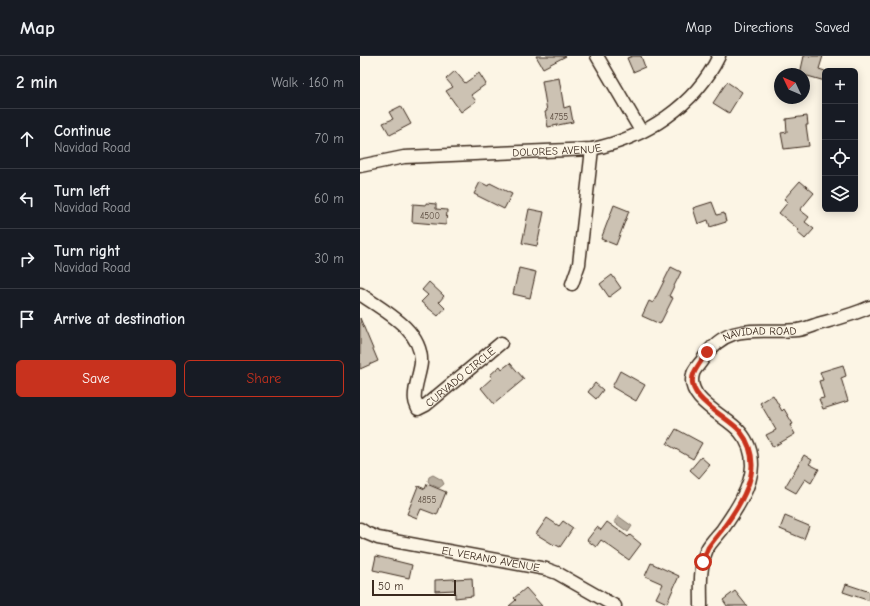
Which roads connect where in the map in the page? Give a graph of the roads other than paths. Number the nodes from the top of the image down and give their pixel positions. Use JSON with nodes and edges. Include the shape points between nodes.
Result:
{"nodes":[{"id":1,"x":597,"y":56,"type":"edge"},
{"id":2,"x":719,"y":56,"type":"edge"},
{"id":3,"x":642,"y":131,"type":"junction"},
{"id":4,"x":592,"y":149,"type":"junction"},
{"id":5,"x":360,"y":166,"type":"edge"},
{"id":6,"x":572,"y":284,"type":"dead end"},
{"id":7,"x":360,"y":294,"type":"edge"},
{"id":8,"x":870,"y":307,"type":"edge"},
{"id":9,"x":501,"y":343,"type":"dead end"},
{"id":10,"x":360,"y":529,"type":"edge"},
{"id":11,"x":615,"y":606,"type":"edge"},
{"id":12,"x":701,"y":606,"type":"edge"}],
"edges":[{"from":1,"to":3,"type":"street"},
{"from":2,"to":3,"type":"street","name":"DOLORES AVENUE","via":[[705,80],[680,107]]},
{"from":3,"to":4,"type":"street","name":"DOLORES AVENUE","via":[[621,142]]},
{"from":4,"to":5,"type":"street","name":"DOLORES AVENUE","via":[[404,157]]},
{"from":4,"to":6,"type":"street","via":[[579,264]]},
{"from":7,"to":9,"type":"street","name":"CURVADO CIRCLE","via":[[410,332],[418,346],[421,363],[414,400],[418,409],[426,406]]},
{"from":8,"to":12,"type":"street","name":"NAVIDAD ROAD","via":[[799,330],[758,330],[724,337],[714,344],[693,374],[694,390],[704,403],[730,422],[745,438],[752,464],[752,471],[741,500],[708,548],[701,574]]},
{"from":10,"to":11,"type":"street","name":"EL VERANO AVENUE","via":[[378,538],[546,569]]}]}
